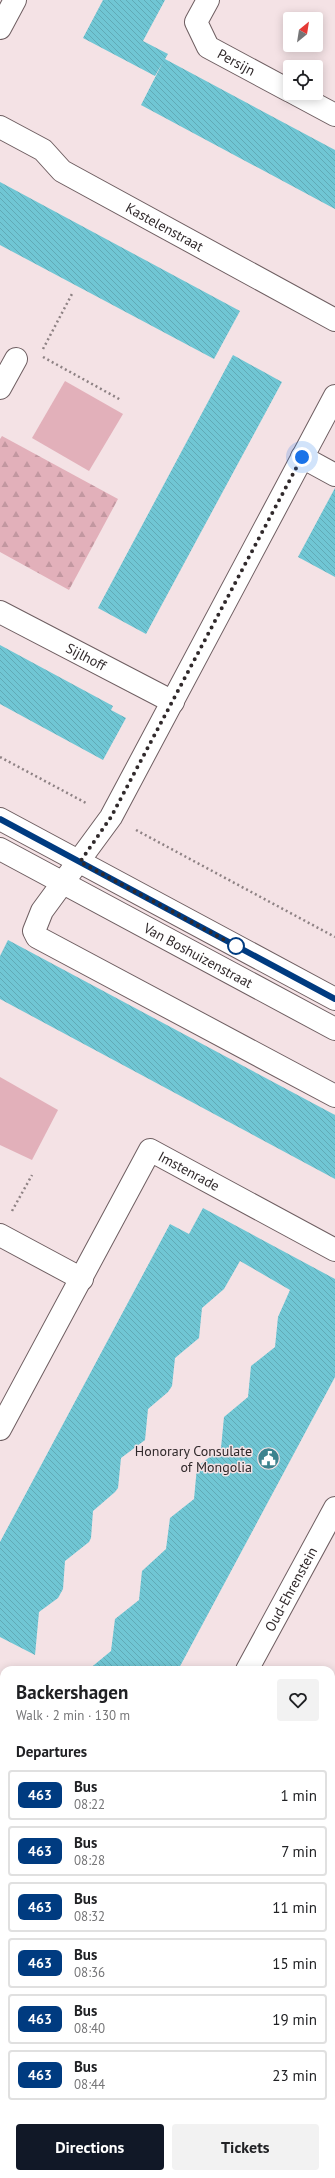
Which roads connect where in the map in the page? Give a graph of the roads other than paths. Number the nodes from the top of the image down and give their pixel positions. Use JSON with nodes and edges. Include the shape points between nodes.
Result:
{"nodes":[{"id":1,"x":15,"y":0,"type":"edge"},
{"id":2,"x":208,"y":0,"type":"edge"},
{"id":3,"x":0,"y":28,"type":"edge"},
{"id":4,"x":283,"y":87,"type":"edge"},
{"id":5,"x":307,"y":100,"type":"edge"},
{"id":6,"x":335,"y":115,"type":"edge"},
{"id":7,"x":0,"y":127,"type":"edge"},
{"id":8,"x":335,"y":320,"type":"edge"},
{"id":9,"x":16,"y":359,"type":"dead end"},
{"id":10,"x":0,"y":388,"type":"edge"},
{"id":11,"x":335,"y":396,"type":"edge"},
{"id":12,"x":302,"y":457,"type":"junction"},
{"id":13,"x":335,"y":475,"type":"edge"},
{"id":14,"x":0,"y":612,"type":"edge"},
{"id":15,"x":173,"y":702,"type":"junction"},
{"id":16,"x":0,"y":819,"type":"edge"},
{"id":17,"x":0,"y":849,"type":"edge"},
{"id":18,"x":80,"y":862,"type":"junction"},
{"id":19,"x":61,"y":882,"type":"junction"},
{"id":20,"x":335,"y":999,"type":"edge"},
{"id":21,"x":335,"y":1029,"type":"edge"},
{"id":22,"x":335,"y":1096,"type":"edge"},
{"id":23,"x":0,"y":1235,"type":"edge"},
{"id":24,"x":335,"y":1250,"type":"edge"},
{"id":25,"x":82,"y":1279,"type":"junction"},
{"id":26,"x":0,"y":1429,"type":"edge"},
{"id":27,"x":335,"y":1508,"type":"edge"},
{"id":28,"x":249,"y":1666,"type":"edge"}],
"edges":[{"from":1,"to":3,"type":"street"},
{"from":2,"to":4,"type":"street","name":"Persijn","via":[[196,22],[208,47]]},
{"from":5,"to":6,"type":"street"},
{"from":7,"to":8,"type":"street","name":"Kastelenstraat","via":[[43,150],[62,171]]},
{"from":9,"to":10,"type":"street"},
{"from":11,"to":12,"type":"street"},
{"from":12,"to":13,"type":"street"},
{"from":12,"to":15,"type":"street"},
{"from":14,"to":15,"type":"street","name":"Sijlhoff"},
{"from":15,"to":18,"type":"street","via":[[111,817]]},
{"from":16,"to":18,"type":"street","name":"Van Boshuizenstraat"},
{"from":17,"to":19,"type":"street","name":"Van Boshuizenstraat"},
{"from":18,"to":19,"type":"street"},
{"from":18,"to":20,"type":"street","name":"Van Boshuizenstraat"},
{"from":19,"to":21,"type":"street","name":"Van Boshuizenstraat"},
{"from":19,"to":22,"type":"street","via":[[42,911],[34,931],[38,937]]},
{"from":23,"to":25,"type":"street"},
{"from":24,"to":25,"type":"street","name":"Imstenrade","via":[[150,1150]]},
{"from":25,"to":26,"type":"street","name":"Imstenrade"},
{"from":27,"to":28,"type":"street","name":"Oud-Ehrenstein"}]}
